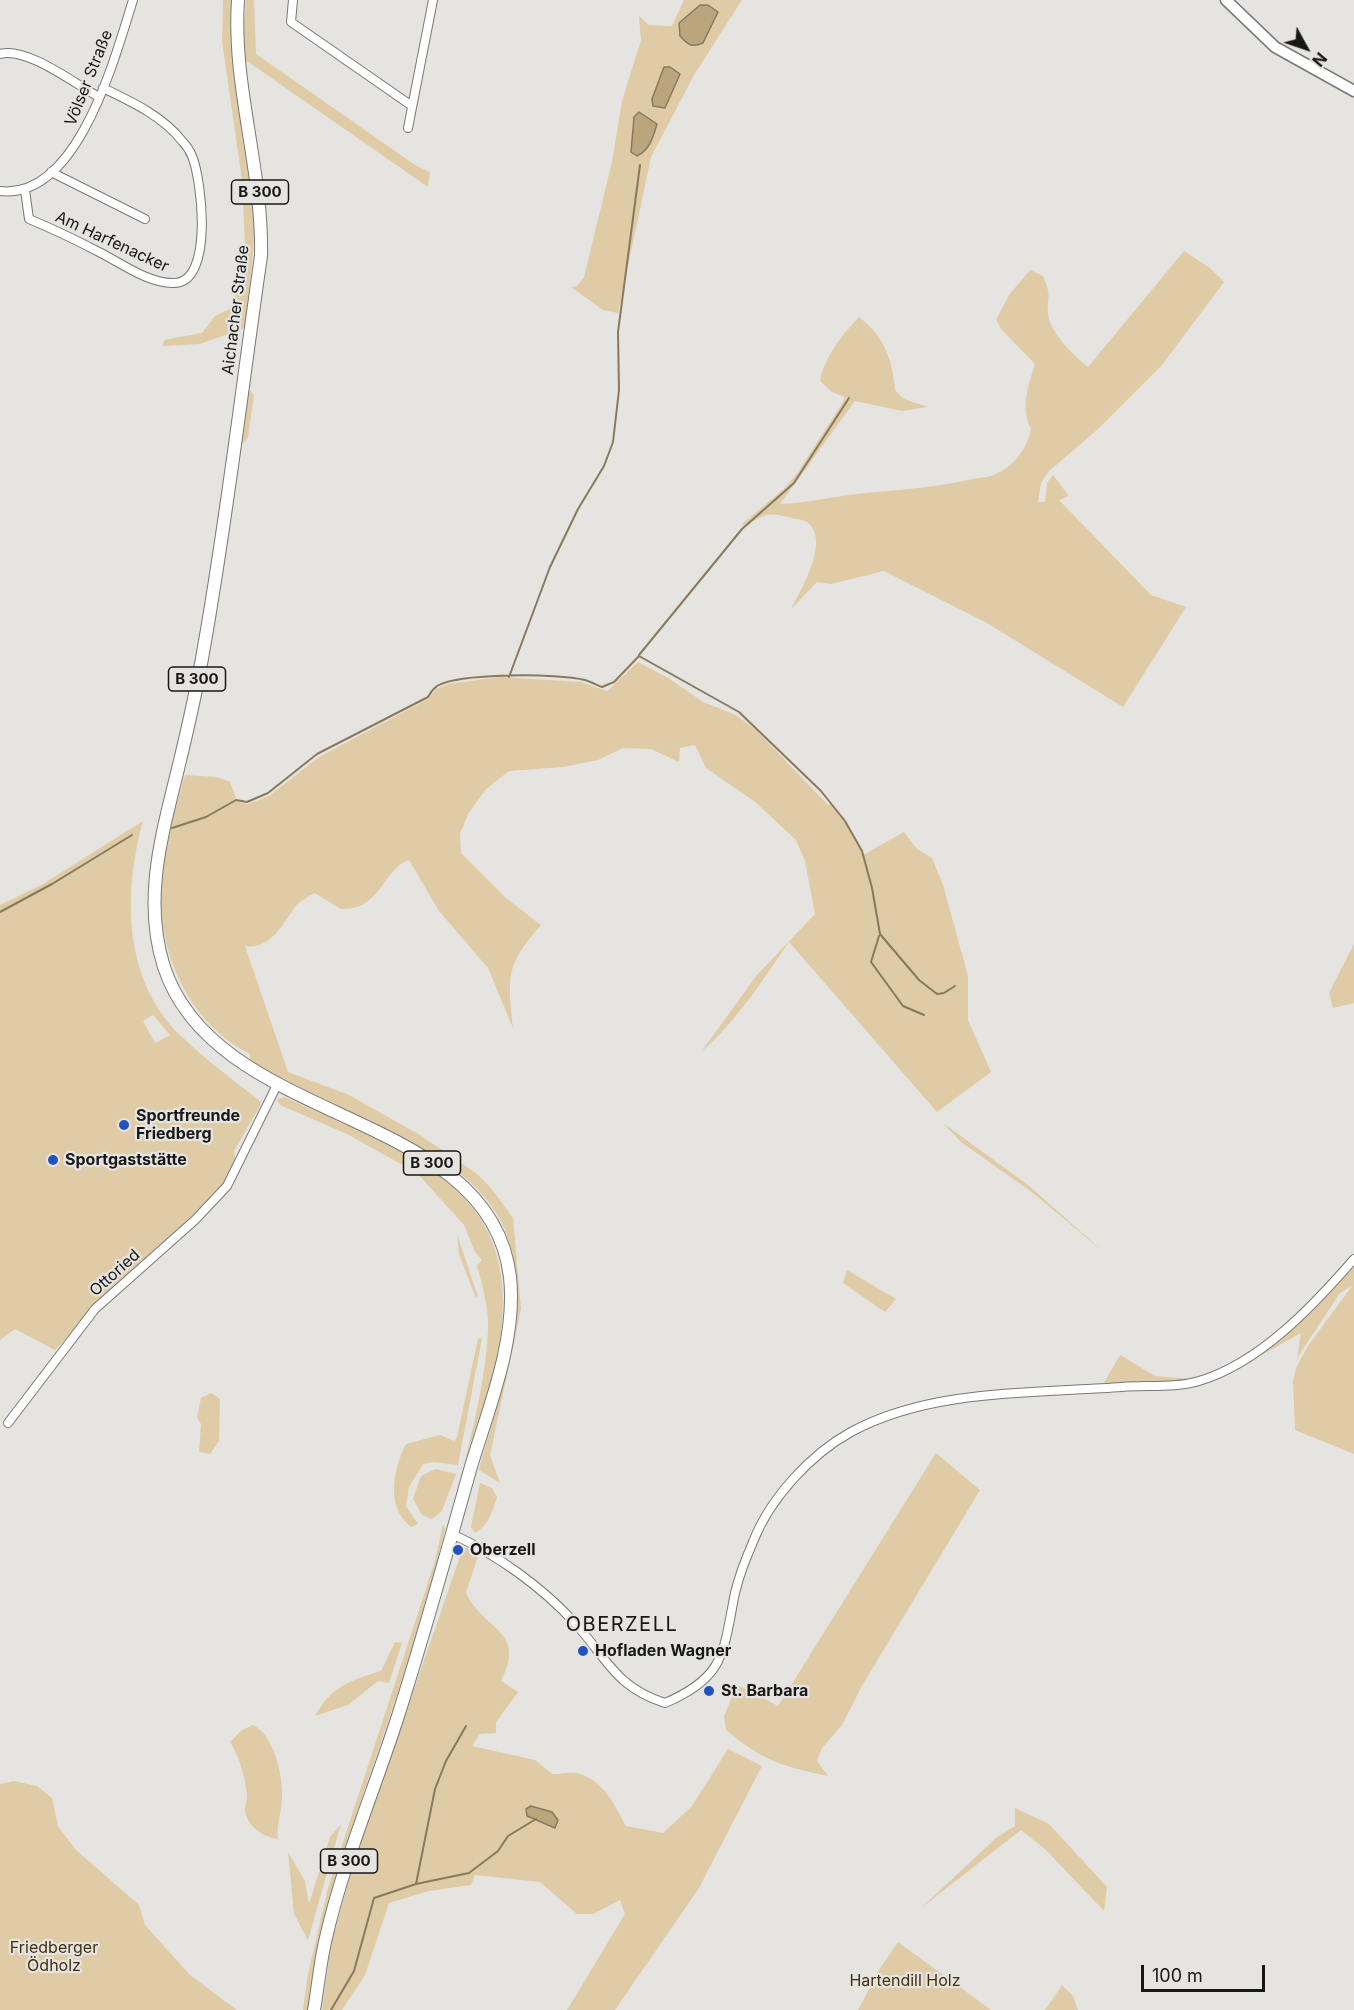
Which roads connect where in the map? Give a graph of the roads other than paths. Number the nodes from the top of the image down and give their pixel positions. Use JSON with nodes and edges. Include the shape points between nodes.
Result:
{"nodes":[{"id":1,"x":133,"y":0,"type":"edge"},
{"id":2,"x":238,"y":0,"type":"edge"},
{"id":3,"x":293,"y":0,"type":"edge"},
{"id":4,"x":433,"y":0,"type":"edge"},
{"id":5,"x":1226,"y":0,"type":"edge"},
{"id":6,"x":0,"y":54,"type":"edge"},
{"id":7,"x":103,"y":88,"type":"junction"},
{"id":8,"x":1354,"y":91,"type":"edge"},
{"id":9,"x":99,"y":97,"type":"junction"},
{"id":10,"x":412,"y":106,"type":"junction"},
{"id":11,"x":408,"y":128,"type":"dead end"},
{"id":12,"x":51,"y":172,"type":"junction"},
{"id":13,"x":25,"y":190,"type":"junction"},
{"id":14,"x":0,"y":191,"type":"edge"},
{"id":15,"x":145,"y":219,"type":"dead end"},
{"id":16,"x":277,"y":1085,"type":"junction"},
{"id":17,"x":1354,"y":1259,"type":"edge"},
{"id":18,"x":8,"y":1423,"type":"dead end"},
{"id":19,"x":452,"y":1534,"type":"junction"},
{"id":20,"x":314,"y":2010,"type":"edge"}],
"edges":[{"from":1,"to":7,"type":"street","name":"Völser Straße"},
{"from":2,"to":16,"type":"main road","name":"Aichacher Straße","number":"B 300","via":[[236,32],[260,193],[261,256],[204,651],[153,886],[155,934],[166,972],[196,1023],[227,1052]]},
{"from":3,"to":10,"type":"street","via":[[291,22]]},
{"from":4,"to":10,"type":"street"},
{"from":5,"to":8,"type":"main road","via":[[1275,46]]},
{"from":6,"to":9,"type":"street","via":[[24,54]]},
{"from":7,"to":9,"type":"street","name":"Völser Straße"},
{"from":7,"to":13,"type":"street","name":"Am Harfenacker","via":[[163,123],[192,156],[199,186],[201,237],[200,255],[190,276],[171,284],[145,276],[29,219]]},
{"from":9,"to":12,"type":"street","name":"Völser Straße","via":[[76,144]]},
{"from":10,"to":11,"type":"street"},
{"from":12,"to":13,"type":"street","name":"Völser Straße"},
{"from":12,"to":15,"type":"street"},
{"from":13,"to":14,"type":"street"},
{"from":16,"to":18,"type":"street","name":"Ottoried","via":[[246,1151],[216,1200],[95,1309]]},
{"from":16,"to":19,"type":"main road","number":"B 300","via":[[375,1131],[451,1176],[479,1204],[502,1244],[511,1307],[505,1345]]},
{"from":17,"to":19,"type":"street","via":[[1290,1326],[1247,1356],[1197,1382],[943,1401],[890,1414],[826,1448],[787,1487],[754,1539],[735,1590],[727,1641],[718,1663],[696,1688],[665,1703],[621,1681],[575,1623],[541,1592],[477,1546]]},
{"from":19,"to":20,"type":"main road","number":"B 300","via":[[398,1715],[337,1896],[324,1945]]}]}
